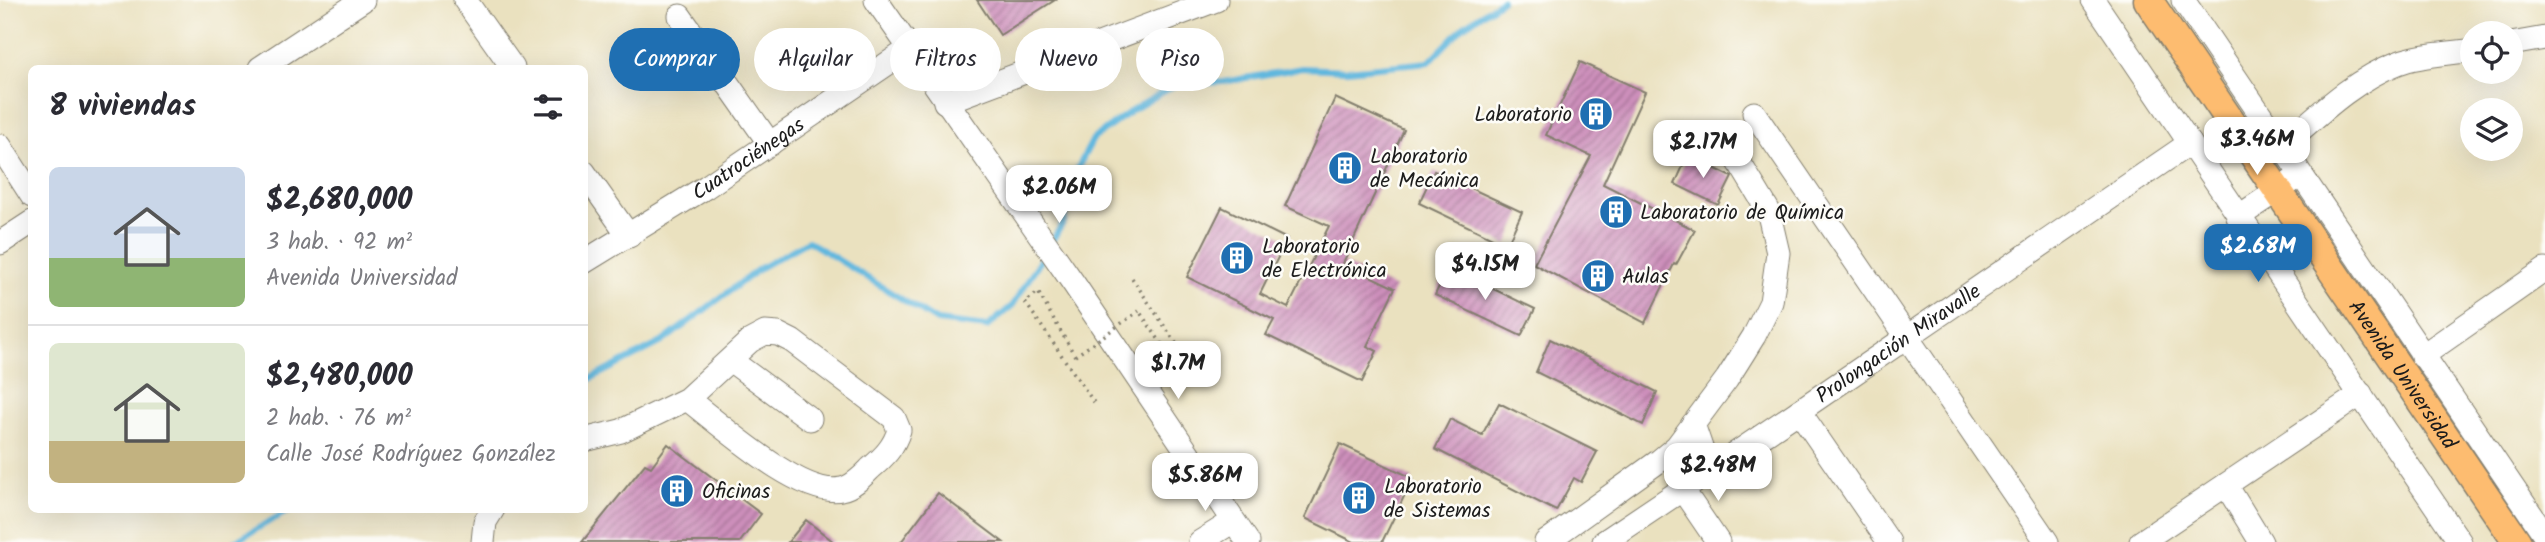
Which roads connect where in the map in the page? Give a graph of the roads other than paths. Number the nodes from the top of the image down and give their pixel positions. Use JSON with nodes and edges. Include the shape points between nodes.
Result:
{"nodes":[{"id":1,"x":363,"y":0,"type":"edge"},
{"id":2,"x":465,"y":0,"type":"edge"},
{"id":3,"x":876,"y":0,"type":"edge"},
{"id":4,"x":1216,"y":0,"type":"edge"},
{"id":5,"x":2093,"y":0,"type":"edge"},
{"id":6,"x":2129,"y":0,"type":"edge"},
{"id":7,"x":2148,"y":0,"type":"edge"},
{"id":8,"x":2183,"y":0,"type":"edge"},
{"id":9,"x":680,"y":16,"type":"dead end"},
{"id":10,"x":895,"y":28,"type":"edge"},
{"id":11,"x":2545,"y":38,"type":"edge"},
{"id":12,"x":2523,"y":42,"type":"edge"},
{"id":13,"x":2460,"y":52,"type":"edge"},
{"id":14,"x":890,"y":62,"type":"edge"},
{"id":15,"x":265,"y":65,"type":"edge"},
{"id":16,"x":511,"y":65,"type":"edge"},
{"id":17,"x":938,"y":91,"type":"edge"},
{"id":18,"x":2246,"y":95,"type":"junction"},
{"id":19,"x":945,"y":102,"type":"junction"},
{"id":20,"x":2223,"y":111,"type":"junction"},
{"id":21,"x":1754,"y":113,"type":"dead end"},
{"id":22,"x":2190,"y":143,"type":"junction"},
{"id":23,"x":770,"y":145,"type":"junction"},
{"id":24,"x":0,"y":146,"type":"edge"},
{"id":25,"x":2281,"y":147,"type":"junction"},
{"id":26,"x":1736,"y":157,"type":"dead end"},
{"id":27,"x":2300,"y":175,"type":"junction"},
{"id":28,"x":588,"y":178,"type":"edge"},
{"id":29,"x":28,"y":190,"type":"edge"},
{"id":30,"x":2271,"y":195,"type":"junction"},
{"id":31,"x":2238,"y":217,"type":"junction"},
{"id":32,"x":28,"y":225,"type":"edge"},
{"id":33,"x":628,"y":236,"type":"junction"},
{"id":34,"x":0,"y":243,"type":"edge"},
{"id":35,"x":588,"y":260,"type":"edge"},
{"id":36,"x":2545,"y":270,"type":"edge"},
{"id":37,"x":1907,"y":337,"type":"junction"},
{"id":38,"x":2422,"y":356,"type":"junction"},
{"id":39,"x":730,"y":360,"type":"junction"},
{"id":40,"x":2361,"y":394,"type":"junction"},
{"id":41,"x":687,"y":399,"type":"junction"},
{"id":42,"x":1799,"y":411,"type":"junction"},
{"id":43,"x":810,"y":419,"type":"dead end"},
{"id":44,"x":1693,"y":424,"type":"junction"},
{"id":45,"x":588,"y":439,"type":"edge"},
{"id":46,"x":1709,"y":471,"type":"junction"},
{"id":47,"x":2226,"y":485,"type":"junction"},
{"id":48,"x":1682,"y":489,"type":"junction"},
{"id":49,"x":491,"y":513,"type":"edge"},
{"id":50,"x":1232,"y":522,"type":"junction"},
{"id":51,"x":2545,"y":535,"type":"edge"},
{"id":52,"x":483,"y":542,"type":"edge"},
{"id":53,"x":1200,"y":542,"type":"edge"},
{"id":54,"x":1248,"y":542,"type":"edge"},
{"id":55,"x":1546,"y":542,"type":"edge"},
{"id":56,"x":1605,"y":542,"type":"edge"},
{"id":57,"x":1718,"y":542,"type":"edge"},
{"id":58,"x":1889,"y":542,"type":"edge"},
{"id":59,"x":2047,"y":542,"type":"edge"},
{"id":60,"x":2141,"y":542,"type":"edge"},
{"id":61,"x":2261,"y":542,"type":"edge"},
{"id":62,"x":2460,"y":542,"type":"edge"},
{"id":63,"x":2495,"y":542,"type":"edge"},
{"id":64,"x":2517,"y":542,"type":"edge"}],
"edges":[{"from":1,"to":15,"type":"street"},
{"from":2,"to":16,"type":"street"},
{"from":3,"to":10,"type":"street"},
{"from":4,"to":19,"type":"street"},
{"from":5,"to":22,"type":"street"},
{"from":6,"to":30,"type":"main road","name":"Avenida Universidad"},
{"from":7,"to":20,"type":"main road","name":"Avenida Universidad"},
{"from":8,"to":18,"type":"street","name":"Avenida Universidad"},
{"from":9,"to":23,"type":"street"},
{"from":11,"to":12,"type":"street"},
{"from":13,"to":25,"type":"street","via":[[2400,62],[2375,74],[2341,95]]},
{"from":14,"to":23,"type":"street","name":"Cuatrociénegas"},
{"from":17,"to":19,"type":"street"},
{"from":18,"to":20,"type":"street"},
{"from":18,"to":25,"type":"street","name":"Avenida Universidad"},
{"from":19,"to":50,"type":"street","via":[[1074,284]]},
{"from":20,"to":30,"type":"main road","name":"Avenida Universidad"},
{"from":21,"to":37,"type":"street"},
{"from":22,"to":31,"type":"street"},
{"from":22,"to":37,"type":"street","name":"Prolongación Miravalle"},
{"from":23,"to":33,"type":"street","name":"Cuatrociénegas"},
{"from":24,"to":29,"type":"street"},
{"from":25,"to":27,"type":"street","name":"Avenida Universidad"},
{"from":26,"to":44,"type":"street","via":[[1768,210],[1778,253],[1770,302],[1754,336]]},
{"from":27,"to":30,"type":"street"},
{"from":27,"to":38,"type":"street","name":"Avenida Universidad"},
{"from":28,"to":33,"type":"street"},
{"from":30,"to":31,"type":"street"},
{"from":30,"to":63,"type":"main road","name":"Avenida Universidad"},
{"from":30,"to":64,"type":"main road","name":"Avenida Universidad"},
{"from":31,"to":40,"type":"street"},
{"from":32,"to":34,"type":"street"},
{"from":33,"to":35,"type":"street","name":"Cuatrociénegas"},
{"from":36,"to":38,"type":"street"},
{"from":37,"to":42,"type":"street","name":"Prolongación Miravalle"},
{"from":37,"to":59,"type":"street"},
{"from":38,"to":51,"type":"street","name":"Avenida Universidad"},
{"from":39,"to":41,"type":"street"},
{"from":39,"to":41,"type":"street","via":[[765,333],[792,341],[894,418],[899,430],[895,443],[859,480],[828,491],[777,468]]},
{"from":39,"to":43,"type":"street"},
{"from":40,"to":47,"type":"street"},
{"from":40,"to":62,"type":"street"},
{"from":41,"to":45,"type":"street","via":[[621,430]]},
{"from":42,"to":46,"type":"street","name":"Prolongación Miravalle"},
{"from":42,"to":58,"type":"street"},
{"from":44,"to":46,"type":"street"},
{"from":44,"to":55,"type":"street","via":[[1659,461]]},
{"from":46,"to":48,"type":"street","name":"Prolongación Miravalle"},
{"from":47,"to":60,"type":"street"},
{"from":47,"to":61,"type":"street"},
{"from":48,"to":56,"type":"street","name":"Prolongación Miravalle"},
{"from":48,"to":57,"type":"street"},
{"from":49,"to":52,"type":"street"},
{"from":50,"to":53,"type":"street"},
{"from":50,"to":54,"type":"street"}]}
